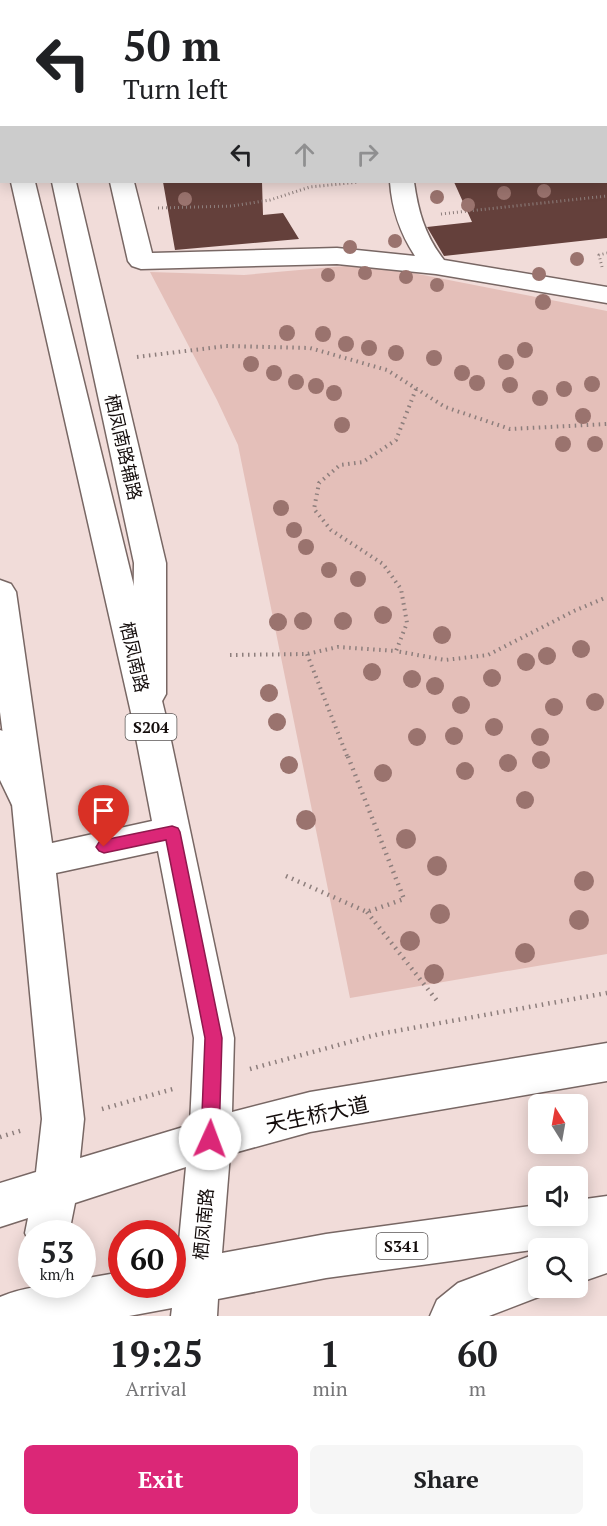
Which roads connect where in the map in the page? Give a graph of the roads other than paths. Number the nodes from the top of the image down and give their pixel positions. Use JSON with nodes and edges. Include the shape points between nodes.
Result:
{"nodes":[{"id":1,"x":23,"y":183,"type":"edge"},
{"id":2,"x":64,"y":183,"type":"edge"},
{"id":3,"x":122,"y":183,"type":"edge"},
{"id":4,"x":402,"y":183,"type":"edge"},
{"id":5,"x":436,"y":266,"type":"junction"},
{"id":6,"x":607,"y":295,"type":"edge"},
{"id":7,"x":0,"y":592,"type":"edge"},
{"id":8,"x":149,"y":717,"type":"junction"},
{"id":9,"x":0,"y":744,"type":"edge"},
{"id":10,"x":30,"y":804,"type":"junction"},
{"id":11,"x":172,"y":832,"type":"junction"},
{"id":12,"x":36,"y":862,"type":"junction"},
{"id":13,"x":607,"y":1062,"type":"edge"},
{"id":14,"x":210,"y":1139,"type":"junction"},
{"id":15,"x":56,"y":1188,"type":"junction"},
{"id":16,"x":0,"y":1205,"type":"edge"},
{"id":17,"x":607,"y":1218,"type":"edge"},
{"id":18,"x":50,"y":1220,"type":"edge"},
{"id":19,"x":607,"y":1251,"type":"edge"},
{"id":20,"x":588,"y":1258,"type":"edge"},
{"id":21,"x":528,"y":1279,"type":"edge"},
{"id":22,"x":196,"y":1298,"type":"edge"},
{"id":23,"x":27,"y":1307,"type":"edge"},
{"id":24,"x":453,"y":1316,"type":"edge"}],
"edges":[{"from":1,"to":8,"type":"main road","name":"栖凤南路","number":"S204"},
{"from":2,"to":8,"type":"main road","name":"栖凤南路辅路","via":[[150,563]]},
{"from":3,"to":5,"type":"main road","via":[[141,261],[337,256]]},
{"from":4,"to":5,"type":"main road","via":[[406,211],[423,251]]},
{"from":5,"to":6,"type":"main road"},
{"from":7,"to":10,"type":"main road"},
{"from":8,"to":11,"type":"main road","name":"栖凤南路","number":"S204"},
{"from":9,"to":10,"type":"main road"},
{"from":10,"to":12,"type":"main road"},
{"from":11,"to":12,"type":"main road"},
{"from":11,"to":14,"type":"main road","name":"栖凤南路","number":"S204","via":[[214,1038]]},
{"from":12,"to":15,"type":"main road","via":[[63,1119]]},
{"from":13,"to":14,"type":"main road","name":"天生桥大道","via":[[310,1112]]},
{"from":14,"to":15,"type":"main road","name":"天生桥大道"},
{"from":14,"to":22,"type":"main road","name":"栖凤南路","number":"S204"},
{"from":15,"to":16,"type":"main road","name":"天生桥大道"},
{"from":15,"to":18,"type":"main road"},
{"from":17,"to":22,"type":"main road","number":"S341","via":[[326,1256]]},
{"from":19,"to":20,"type":"main road"},
{"from":21,"to":24,"type":"main road","via":[[474,1299]]},
{"from":22,"to":23,"type":"main road"}]}
